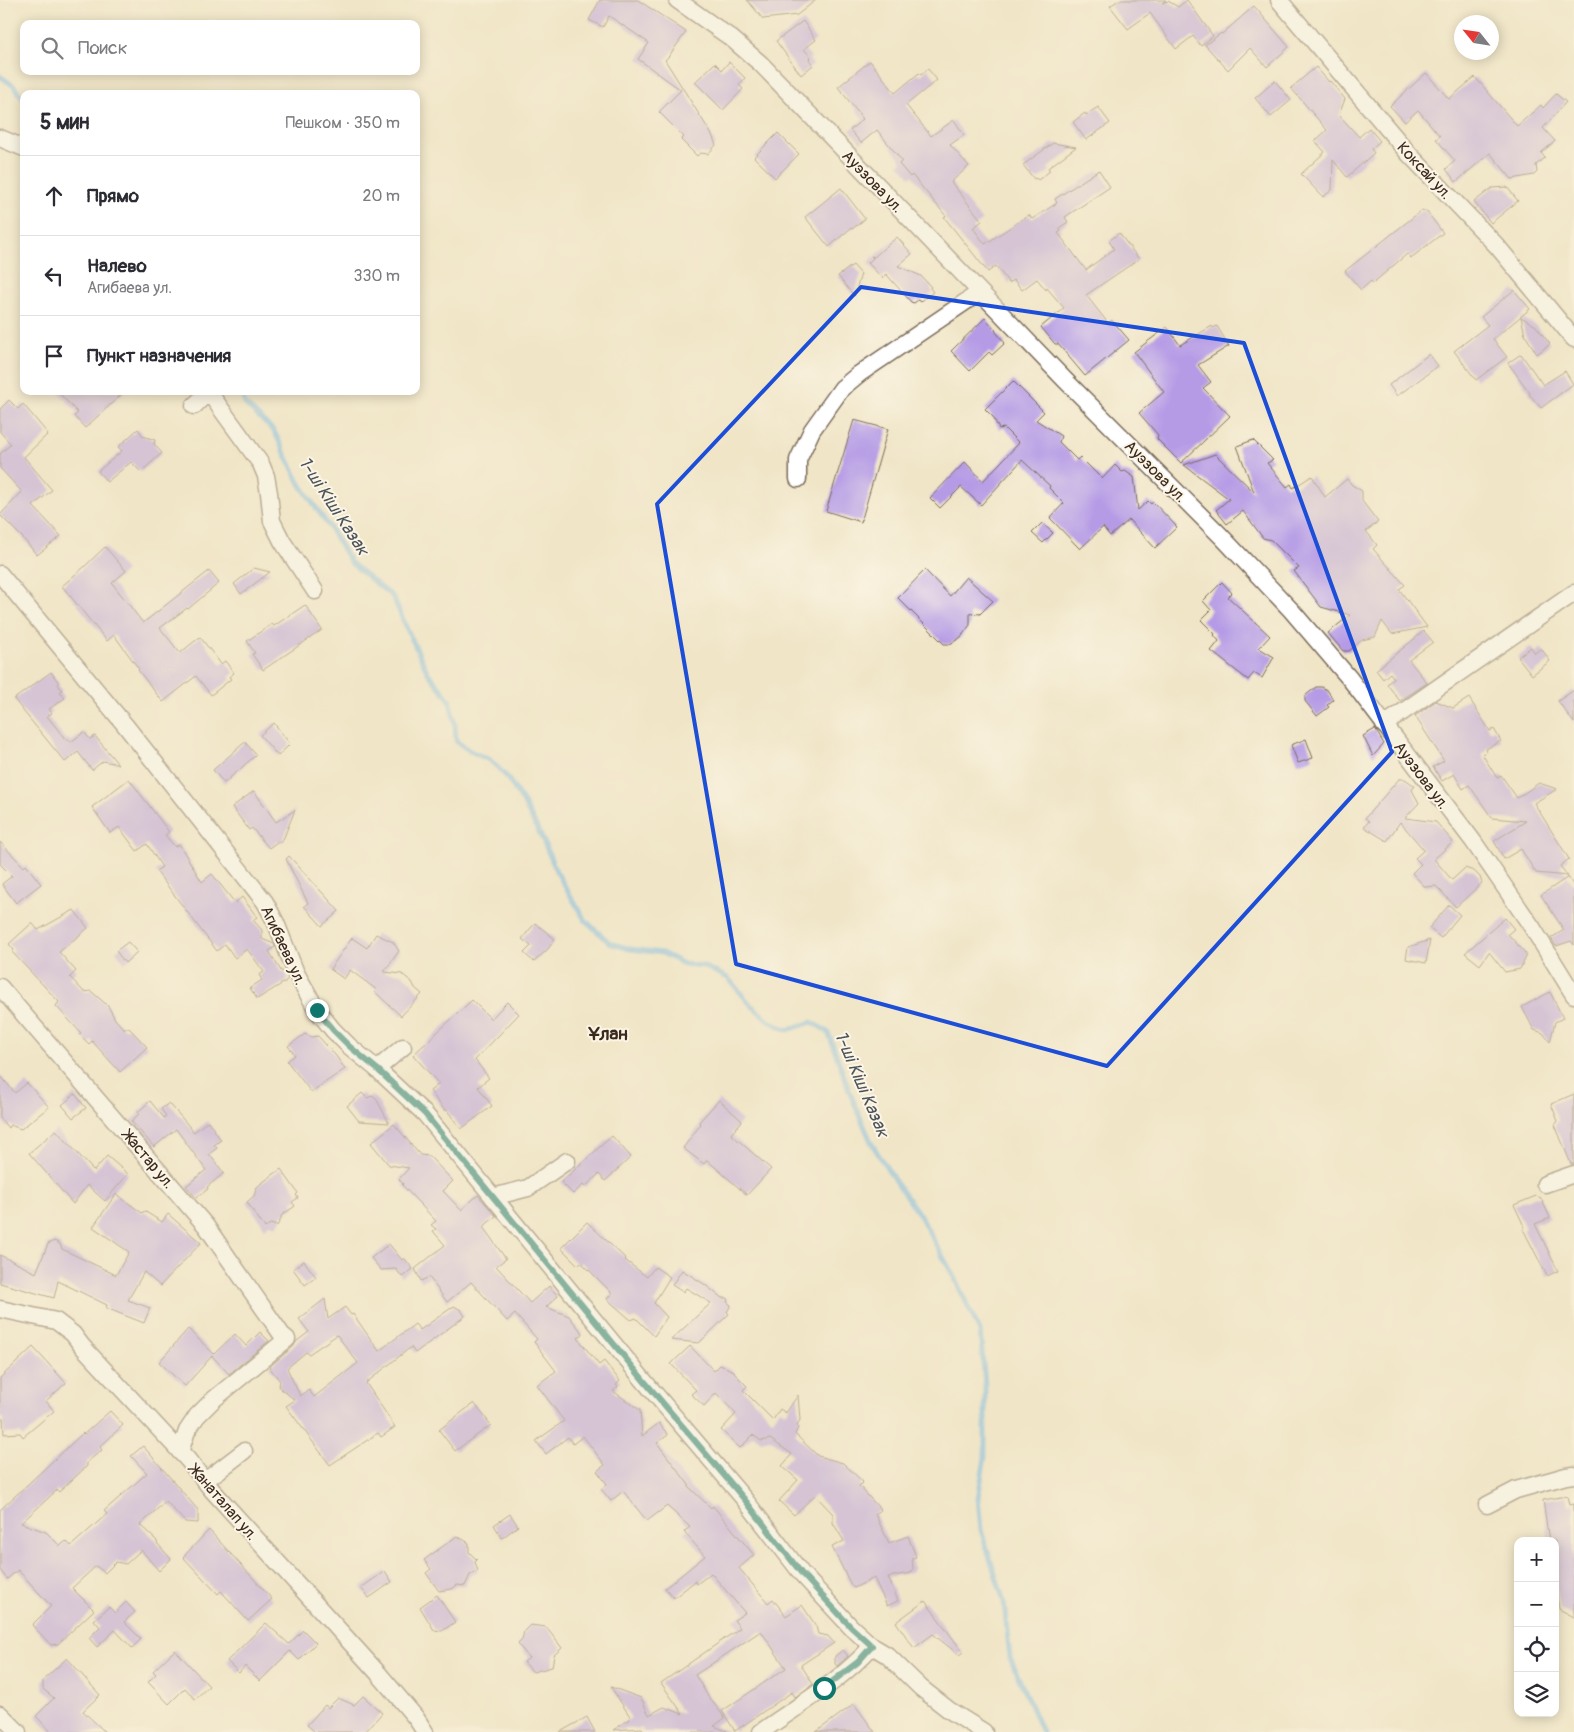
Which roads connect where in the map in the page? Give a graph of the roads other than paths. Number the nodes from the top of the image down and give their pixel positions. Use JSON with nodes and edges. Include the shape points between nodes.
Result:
{"nodes":[{"id":1,"x":677,"y":0,"type":"edge"},
{"id":2,"x":1279,"y":0,"type":"edge"},
{"id":3,"x":0,"y":138,"type":"edge"},
{"id":4,"x":20,"y":146,"type":"edge"},
{"id":5,"x":980,"y":292,"type":"junction"},
{"id":6,"x":1574,"y":338,"type":"edge"},
{"id":7,"x":205,"y":395,"type":"edge"},
{"id":8,"x":212,"y":395,"type":"edge"},
{"id":9,"x":194,"y":406,"type":"dead end"},
{"id":10,"x":798,"y":479,"type":"dead end"},
{"id":11,"x":0,"y":574,"type":"edge"},
{"id":12,"x":315,"y":591,"type":"dead end"},
{"id":13,"x":1574,"y":593,"type":"edge"},
{"id":14,"x":1384,"y":724,"type":"junction"},
{"id":15,"x":0,"y":988,"type":"edge"},
{"id":16,"x":1574,"y":995,"type":"edge"},
{"id":17,"x":403,"y":1047,"type":"dead end"},
{"id":18,"x":377,"y":1069,"type":"junction"},
{"id":19,"x":567,"y":1161,"type":"dead end"},
{"id":20,"x":1574,"y":1174,"type":"edge"},
{"id":21,"x":1545,"y":1184,"type":"dead end"},
{"id":22,"x":493,"y":1197,"type":"junction"},
{"id":23,"x":0,"y":1309,"type":"edge"},
{"id":24,"x":244,"y":1451,"type":"dead end"},
{"id":25,"x":180,"y":1452,"type":"junction"},
{"id":26,"x":1574,"y":1475,"type":"edge"},
{"id":27,"x":205,"y":1481,"type":"junction"},
{"id":28,"x":1487,"y":1505,"type":"dead end"},
{"id":29,"x":872,"y":1646,"type":"junction"},
{"id":30,"x":949,"y":1710,"type":"junction"},
{"id":31,"x":0,"y":1714,"type":"edge"},
{"id":32,"x":18,"y":1732,"type":"edge"},
{"id":33,"x":425,"y":1732,"type":"edge"},
{"id":34,"x":762,"y":1732,"type":"edge"},
{"id":35,"x":960,"y":1732,"type":"edge"},
{"id":36,"x":984,"y":1732,"type":"edge"}],
"edges":[{"from":1,"to":5,"type":"street","name":"Ауэзова ул.","via":[[761,64]]},
{"from":2,"to":6,"type":"street","name":"Коксай ул.","via":[[1409,154],[1497,246]]},
{"from":3,"to":4,"type":"street"},
{"from":5,"to":10,"type":"street","via":[[842,388],[804,446],[798,460]]},
{"from":5,"to":14,"type":"street","name":"Ауэзова ул.","via":[[1284,603]]},
{"from":7,"to":9,"type":"street"},
{"from":8,"to":12,"type":"street","via":[[261,464],[268,484],[272,521]]},
{"from":11,"to":18,"type":"street","name":"Агибаева ул.","via":[[126,725],[265,902],[296,973],[317,1010],[349,1046]]},
{"from":13,"to":14,"type":"street"},
{"from":14,"to":16,"type":"street","name":"Ауэзова ул.","via":[[1478,849]]},
{"from":15,"to":25,"type":"street","name":"Жастар ул.","via":[[206,1226],[288,1339],[197,1416],[187,1431]]},
{"from":17,"to":18,"type":"street"},
{"from":18,"to":22,"type":"street","name":"Агибаева ул.","via":[[425,1114]]},
{"from":19,"to":22,"type":"street","via":[[528,1188]]},
{"from":20,"to":21,"type":"street"},
{"from":22,"to":29,"type":"street","name":"Агибаева ул.","via":[[745,1500],[802,1574]]},
{"from":23,"to":25,"type":"street","name":"Жанаталап ул.","via":[[56,1321],[73,1334]]},
{"from":24,"to":27,"type":"street"},
{"from":25,"to":27,"type":"street","name":"Жанаталап ул."},
{"from":26,"to":28,"type":"street","via":[[1516,1490]]},
{"from":27,"to":33,"type":"street","name":"Жанаталап ул.","via":[[378,1673]]},
{"from":29,"to":30,"type":"street","name":"Агибаева ул.","via":[[887,1655]]},
{"from":29,"to":34,"type":"street","via":[[838,1678]]},
{"from":30,"to":35,"type":"street"},
{"from":30,"to":36,"type":"street","name":"Агибаева ул."},
{"from":31,"to":32,"type":"street"}]}
